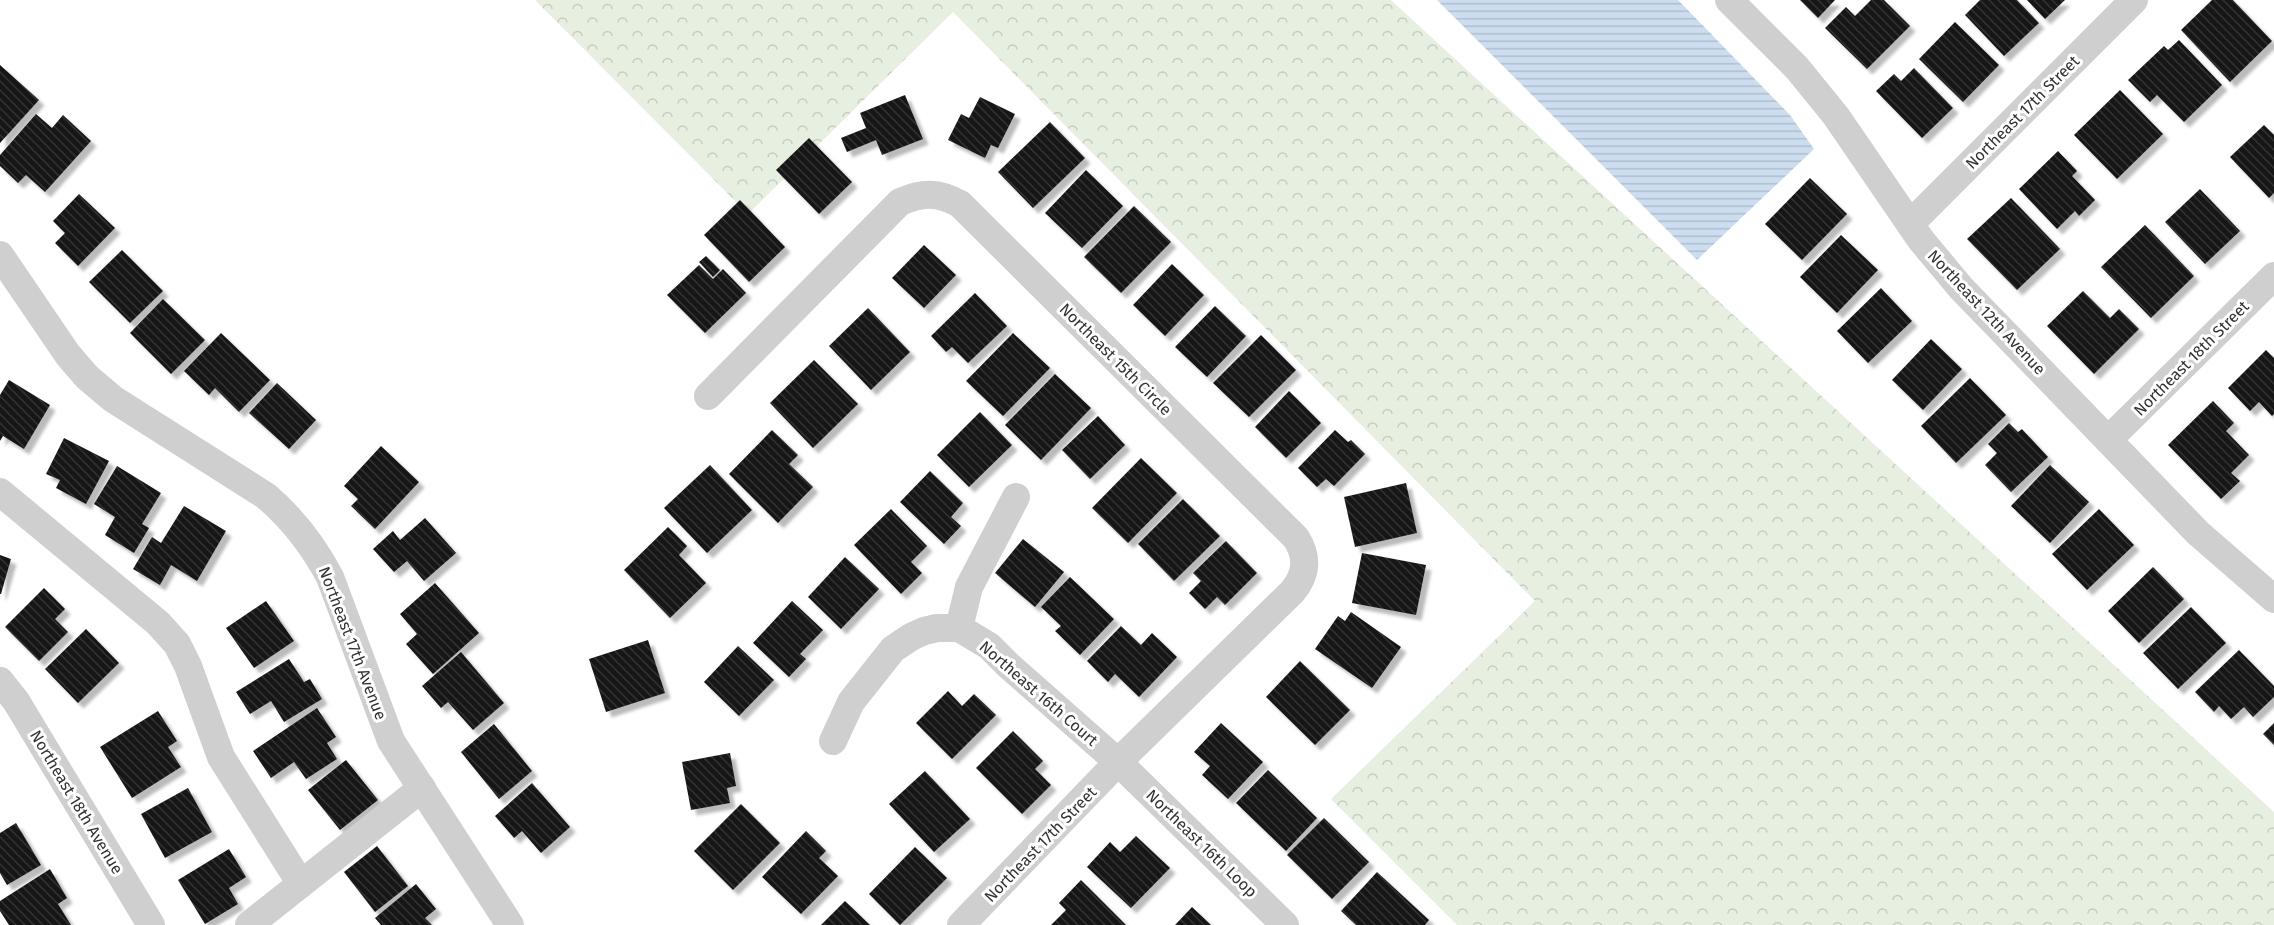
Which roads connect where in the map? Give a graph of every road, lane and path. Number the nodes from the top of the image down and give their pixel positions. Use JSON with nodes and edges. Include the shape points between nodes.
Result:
{"nodes":[{"id":1,"x":1729,"y":0,"type":"edge"},
{"id":2,"x":2134,"y":0,"type":"edge"},
{"id":3,"x":1910,"y":224,"type":"junction"},
{"id":4,"x":0,"y":255,"type":"edge"},
{"id":5,"x":2274,"y":276,"type":"edge"},
{"id":6,"x":708,"y":396,"type":"dead end"},
{"id":7,"x":2108,"y":440,"type":"junction"},
{"id":8,"x":0,"y":492,"type":"edge"},
{"id":9,"x":1016,"y":497,"type":"dead end"},
{"id":10,"x":2274,"y":599,"type":"edge"},
{"id":11,"x":959,"y":628,"type":"junction"},
{"id":12,"x":0,"y":681,"type":"edge"},
{"id":13,"x":833,"y":741,"type":"dead end"},
{"id":14,"x":1119,"y":762,"type":"junction"},
{"id":15,"x":422,"y":788,"type":"junction"},
{"id":16,"x":301,"y":884,"type":"junction"},
{"id":17,"x":151,"y":925,"type":"edge"},
{"id":18,"x":249,"y":925,"type":"edge"},
{"id":19,"x":510,"y":925,"type":"edge"},
{"id":20,"x":961,"y":925,"type":"edge"},
{"id":21,"x":1286,"y":925,"type":"edge"}],
"edges":[{"from":1,"to":3,"type":"street","name":"Northeast 12th Avenue","via":[[1797,68],[1836,116]]},
{"from":2,"to":3,"type":"street","name":"Northeast 17th Street"},
{"from":3,"to":7,"type":"street","name":"Northeast 12th Avenue","via":[[1961,288]]},
{"from":4,"to":15,"type":"street","name":"Northeast 17th Avenue","via":[[87,377],[112,399],[267,496],[301,530],[330,577],[391,741]]},
{"from":5,"to":7,"type":"street","name":"Northeast 18th Street"},
{"from":6,"to":14,"type":"street","name":"Northeast 15th Circle","via":[[900,202],[931,193],[960,204],[1296,538],[1305,556],[1303,576],[1292,592]]},
{"from":7,"to":10,"type":"street","name":"Northeast 12th Avenue","via":[[2198,533]]},
{"from":8,"to":16,"type":"street","via":[[158,623],[177,644],[221,757]]},
{"from":9,"to":11,"type":"street","via":[[969,587]]},
{"from":11,"to":13,"type":"street","via":[[924,632],[893,649],[851,702]]},
{"from":11,"to":14,"type":"street","name":"Northeast 16th Court","via":[[989,646]]},
{"from":12,"to":17,"type":"street","name":"Northeast 18th Avenue","via":[[16,701]]},
{"from":14,"to":20,"type":"street","name":"Northeast 17th Street"},
{"from":14,"to":21,"type":"street","name":"Northeast 16th Loop"},
{"from":15,"to":16,"type":"street"},
{"from":15,"to":19,"type":"street","name":"Northeast 17th Avenue"},
{"from":16,"to":18,"type":"street"}]}
